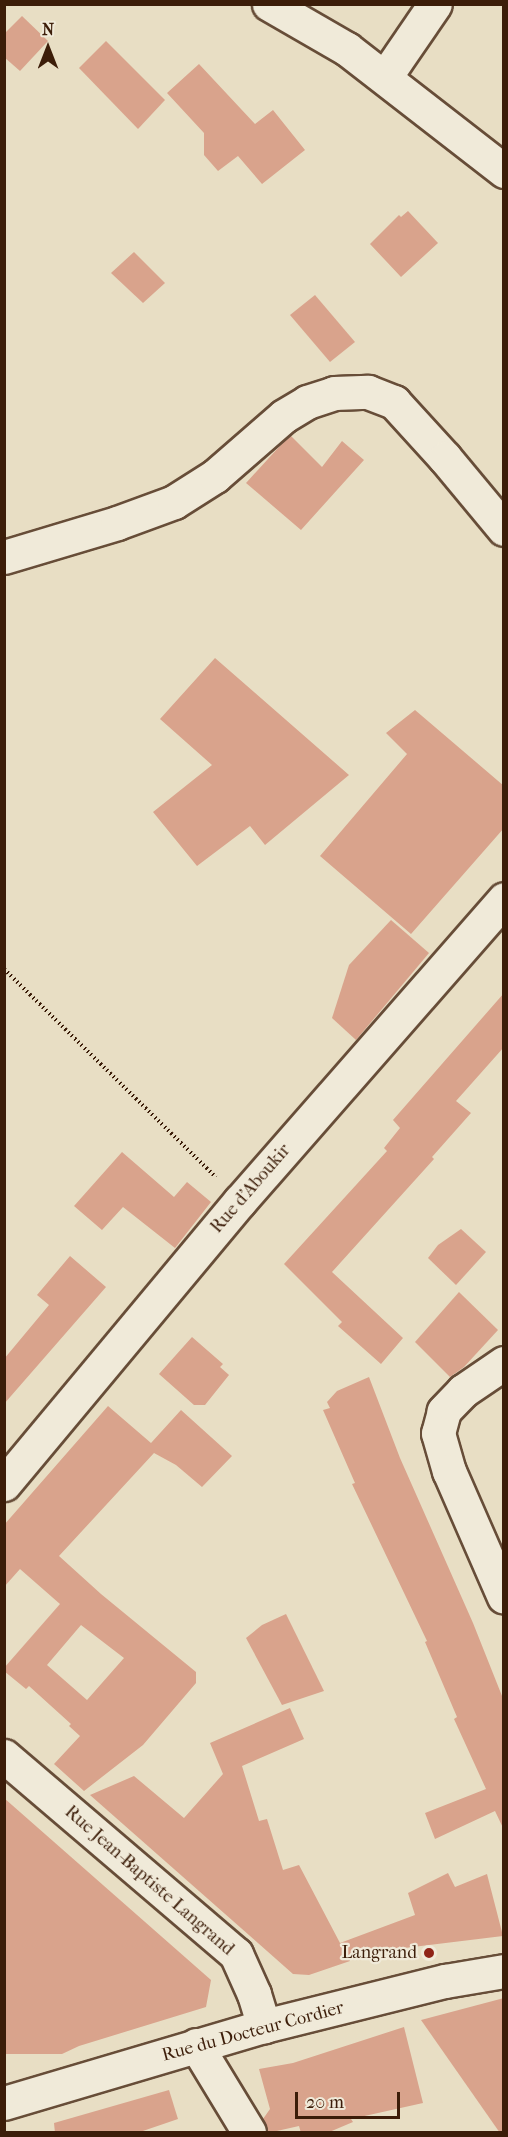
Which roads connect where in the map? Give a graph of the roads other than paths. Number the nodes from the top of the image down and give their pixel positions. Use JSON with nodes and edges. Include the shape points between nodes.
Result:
{"nodes":[{"id":1,"x":269,"y":4,"type":"edge"},
{"id":2,"x":435,"y":4,"type":"edge"},
{"id":3,"x":385,"y":77,"type":"junction"},
{"id":4,"x":504,"y":171,"type":"edge"},
{"id":5,"x":504,"y":529,"type":"edge"},
{"id":6,"x":4,"y":556,"type":"edge"},
{"id":7,"x":504,"y":899,"type":"edge"},
{"id":8,"x":504,"y":1363,"type":"edge"},
{"id":9,"x":4,"y":1484,"type":"edge"},
{"id":10,"x":491,"y":1537,"type":"edge"},
{"id":11,"x":504,"y":1597,"type":"edge"},
{"id":12,"x":4,"y":1755,"type":"edge"},
{"id":13,"x":504,"y":1971,"type":"edge"},
{"id":14,"x":264,"y":2026,"type":"junction"},
{"id":15,"x":196,"y":2045,"type":"junction"},
{"id":16,"x":4,"y":2103,"type":"edge"},
{"id":17,"x":249,"y":2133,"type":"edge"}],
"edges":[{"from":1,"to":3,"type":"street","via":[[347,49]]},
{"from":2,"to":3,"type":"street"},
{"from":3,"to":4,"type":"street"},
{"from":5,"to":6,"type":"street","via":[[394,402],[368,392],[334,393],[307,402],[284,416],[215,476],[174,502],[117,524]]},
{"from":7,"to":9,"type":"street","name":"Rue d'Aboukir","via":[[240,1201]]},
{"from":8,"to":10,"type":"street","via":[[463,1391],[444,1411],[438,1433],[449,1471]]},
{"from":10,"to":11,"type":"street"},
{"from":12,"to":14,"type":"street","name":"Rue Jean-Baptiste Langrand","via":[[236,1954]]},
{"from":13,"to":14,"type":"street","name":"Rue du Docteur Cordier","via":[[422,1986]]},
{"from":14,"to":15,"type":"street","name":"Rue du Docteur Cordier"},
{"from":15,"to":16,"type":"street","name":"Rue du Docteur Cordier"},
{"from":15,"to":17,"type":"street"}]}
